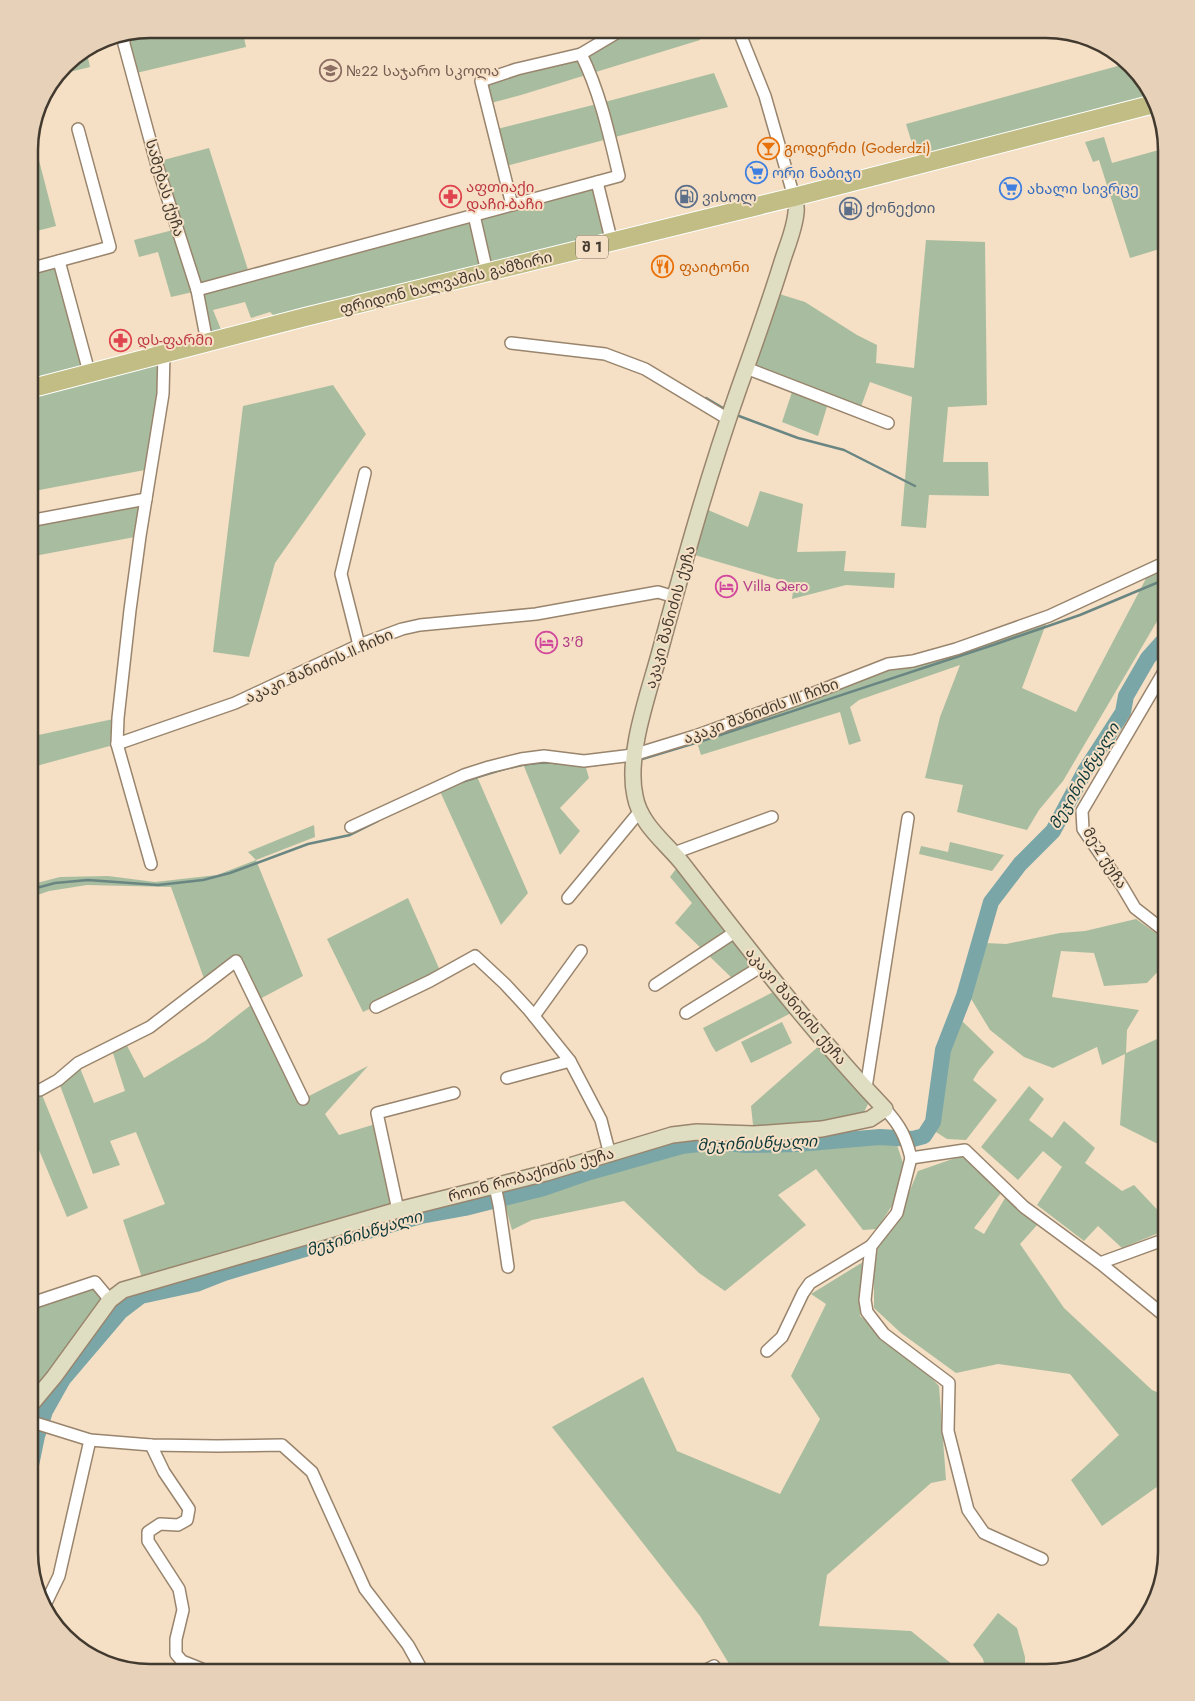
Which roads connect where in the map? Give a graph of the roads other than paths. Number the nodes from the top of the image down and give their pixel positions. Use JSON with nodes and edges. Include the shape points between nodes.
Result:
{"nodes":[{"id":1,"x":608,"y":38,"type":"edge"},
{"id":2,"x":742,"y":38,"type":"edge"},
{"id":3,"x":124,"y":41,"type":"edge"},
{"id":4,"x":581,"y":54,"type":"junction"},
{"id":5,"x":1148,"y":106,"type":"edge"},
{"id":6,"x":78,"y":129,"type":"dead end"},
{"id":7,"x":597,"y":182,"type":"junction"},
{"id":8,"x":794,"y":197,"type":"junction"},
{"id":9,"x":512,"y":205,"type":"junction"},
{"id":10,"x":474,"y":215,"type":"junction"},
{"id":11,"x":612,"y":242,"type":"junction"},
{"id":12,"x":59,"y":261,"type":"junction"},
{"id":13,"x":38,"y":267,"type":"edge"},
{"id":14,"x":486,"y":272,"type":"junction"},
{"id":15,"x":197,"y":290,"type":"junction"},
{"id":16,"x":207,"y":342,"type":"junction"},
{"id":17,"x":511,"y":342,"type":"dead end"},
{"id":18,"x":164,"y":353,"type":"junction"},
{"id":19,"x":746,"y":368,"type":"junction"},
{"id":20,"x":89,"y":372,"type":"junction"},
{"id":21,"x":38,"y":386,"type":"edge"},
{"id":22,"x":728,"y":419,"type":"junction"},
{"id":23,"x":888,"y":423,"type":"dead end"},
{"id":24,"x":365,"y":472,"type":"dead end"},
{"id":25,"x":146,"y":499,"type":"junction"},
{"id":26,"x":38,"y":519,"type":"edge"},
{"id":27,"x":1158,"y":566,"type":"edge"},
{"id":28,"x":675,"y":597,"type":"junction"},
{"id":29,"x":359,"y":644,"type":"junction"},
{"id":30,"x":1158,"y":682,"type":"edge"},
{"id":31,"x":118,"y":744,"type":"junction"},
{"id":32,"x":633,"y":755,"type":"junction"},
{"id":33,"x":640,"y":811,"type":"junction"},
{"id":34,"x":772,"y":817,"type":"dead end"},
{"id":35,"x":908,"y":818,"type":"dead end"},
{"id":36,"x":351,"y":827,"type":"dead end"},
{"id":37,"x":674,"y":853,"type":"junction"},
{"id":38,"x":151,"y":864,"type":"dead end"},
{"id":39,"x":568,"y":898,"type":"dead end"},
{"id":40,"x":1158,"y":926,"type":"edge"},
{"id":41,"x":735,"y":932,"type":"junction"},
{"id":42,"x":582,"y":951,"type":"dead end"},
{"id":43,"x":762,"y":966,"type":"junction"},
{"id":44,"x":655,"y":984,"type":"dead end"},
{"id":45,"x":376,"y":1007,"type":"dead end"},
{"id":46,"x":686,"y":1013,"type":"dead end"},
{"id":47,"x":534,"y":1016,"type":"junction"},
{"id":48,"x":570,"y":1061,"type":"junction"},
{"id":49,"x":507,"y":1078,"type":"dead end"},
{"id":50,"x":866,"y":1088,"type":"junction"},
{"id":51,"x":38,"y":1090,"type":"edge"},
{"id":52,"x":454,"y":1093,"type":"dead end"},
{"id":53,"x":304,"y":1099,"type":"dead end"},
{"id":54,"x":886,"y":1109,"type":"junction"},
{"id":55,"x":610,"y":1155,"type":"junction"},
{"id":56,"x":910,"y":1156,"type":"junction"},
{"id":57,"x":495,"y":1189,"type":"junction"},
{"id":58,"x":398,"y":1210,"type":"junction"},
{"id":59,"x":1158,"y":1242,"type":"edge"},
{"id":60,"x":871,"y":1246,"type":"junction"},
{"id":61,"x":1100,"y":1263,"type":"junction"},
{"id":62,"x":508,"y":1266,"type":"dead end"},
{"id":63,"x":110,"y":1300,"type":"junction"},
{"id":64,"x":38,"y":1301,"type":"edge"},
{"id":65,"x":1158,"y":1310,"type":"edge"},
{"id":66,"x":766,"y":1351,"type":"dead end"},
{"id":67,"x":38,"y":1396,"type":"edge"},
{"id":68,"x":38,"y":1424,"type":"edge"},
{"id":69,"x":90,"y":1440,"type":"junction"},
{"id":70,"x":151,"y":1444,"type":"junction"},
{"id":71,"x":1042,"y":1559,"type":"dead end"},
{"id":72,"x":48,"y":1598,"type":"edge"},
{"id":73,"x":189,"y":1663,"type":"edge"},
{"id":74,"x":418,"y":1663,"type":"edge"}],
"edges":[{"from":1,"to":4,"type":"street"},
{"from":2,"to":8,"type":"street","name":"აკაკი შანიძის ქუჩა","via":[[765,96]]},
{"from":3,"to":15,"type":"street","name":"სამებას ქუჩა","via":[[154,153]]},
{"from":4,"to":7,"type":"street","via":[[601,103],[619,176]]},
{"from":4,"to":9,"type":"street","via":[[481,81]]},
{"from":5,"to":8,"type":"main road","name":"ფრიდონ ხალვაშის გამზირი","number":"შ 1"},
{"from":6,"to":12,"type":"street","via":[[110,247]]},
{"from":7,"to":9,"type":"street"},
{"from":7,"to":11,"type":"street"},
{"from":8,"to":11,"type":"main road","name":"ფრიდონ ხალვაშის გამზირი","number":"შ 1"},
{"from":8,"to":19,"type":"street","name":"აკაკი შანიძის ქუჩა","via":[[794,223]]},
{"from":9,"to":10,"type":"street"},
{"from":10,"to":14,"type":"street"},
{"from":10,"to":15,"type":"street"},
{"from":11,"to":14,"type":"main road","name":"ფრიდონ ხალვაშის გამზირი","number":"შ 1"},
{"from":12,"to":13,"type":"street"},
{"from":12,"to":20,"type":"street"},
{"from":14,"to":16,"type":"main road","name":"ფრიდონ ხალვაშის გამზირი","number":"შ 1"},
{"from":15,"to":16,"type":"street","name":"სამებას ქუჩა"},
{"from":16,"to":18,"type":"main road","name":"ფრიდონ ხალვაშის გამზირი","number":"შ 1"},
{"from":17,"to":22,"type":"street","via":[[605,354],[645,369]]},
{"from":18,"to":20,"type":"main road","name":"ფრიდონ ხალვაშის გამზირი","number":"შ 1"},
{"from":18,"to":25,"type":"street","via":[[163,394]]},
{"from":19,"to":22,"type":"street","name":"აკაკი შანიძის ქუჩა"},
{"from":19,"to":23,"type":"street"},
{"from":20,"to":21,"type":"main road","name":"ფრიდონ ხალვაშის გამზირი","number":"შ 1"},
{"from":22,"to":28,"type":"street","name":"აკაკი შანიძის ქუჩა"},
{"from":24,"to":29,"type":"street","via":[[341,574]]},
{"from":25,"to":26,"type":"street"},
{"from":25,"to":31,"type":"street","via":[[130,610]]},
{"from":27,"to":32,"type":"street","name":"აკაკი შანიძის III ჩიხი","via":[[1040,619],[956,649],[888,664],[751,716]]},
{"from":28,"to":29,"type":"street","name":"აკაკი შანიძის II ჩიხი","via":[[658,592],[536,614],[420,624]]},
{"from":28,"to":32,"type":"street","name":"აკაკი შანიძის ქუჩა"},
{"from":29,"to":31,"type":"street","name":"აკაკი შანიძის II ჩიხი","via":[[235,703]]},
{"from":30,"to":40,"type":"street","name":"მე-2 ქუჩა","via":[[1082,811],[1083,829],[1135,908]]},
{"from":31,"to":38,"type":"street"},
{"from":32,"to":33,"type":"street","name":"აკაკი შანიძის ქუჩა","via":[[635,797]]},
{"from":32,"to":36,"type":"street","name":"აკაკი შანიძის III ჩიხი","via":[[584,761],[544,756],[521,759],[464,775]]},
{"from":33,"to":37,"type":"street","name":"აკაკი შანიძის ქუჩა","via":[[652,831]]},
{"from":33,"to":39,"type":"street"},
{"from":34,"to":37,"type":"street"},
{"from":35,"to":50,"type":"street"},
{"from":37,"to":41,"type":"street","name":"აკაკი შანიძის ქუჩა"},
{"from":41,"to":43,"type":"street","name":"აკაკი შანიძის ქუჩა"},
{"from":41,"to":44,"type":"street"},
{"from":42,"to":47,"type":"street"},
{"from":43,"to":46,"type":"street"},
{"from":43,"to":50,"type":"street","name":"აკაკი შანიძის ქუჩა"},
{"from":45,"to":47,"type":"street","via":[[475,956]]},
{"from":47,"to":48,"type":"street"},
{"from":48,"to":49,"type":"street"},
{"from":48,"to":55,"type":"street","via":[[601,1120]]},
{"from":50,"to":54,"type":"street","name":"აკაკი შანიძის ქუჩა"},
{"from":51,"to":53,"type":"street","via":[[78,1063],[150,1027],[236,961]]},
{"from":52,"to":58,"type":"street","via":[[377,1113]]},
{"from":54,"to":55,"type":"street","name":"როინ რობაქიძის ქუჩა","via":[[870,1119],[822,1129],[672,1135]]},
{"from":54,"to":56,"type":"street","name":"აკაკი შანიძის ქუჩა","via":[[904,1134]]},
{"from":55,"to":57,"type":"street","name":"როინ რობაქიძის ქუჩა"},
{"from":56,"to":60,"type":"street","via":[[897,1213]]},
{"from":56,"to":61,"type":"street","via":[[965,1150],[1024,1208]]},
{"from":57,"to":58,"type":"street","name":"როინ რობაქიძის ქუჩა"},
{"from":57,"to":62,"type":"street"},
{"from":58,"to":63,"type":"street","name":"როინ რობაქიძის ქუჩა","via":[[123,1290]]},
{"from":59,"to":61,"type":"street"},
{"from":60,"to":66,"type":"street","via":[[810,1283],[782,1337]]},
{"from":60,"to":71,"type":"street","via":[[867,1312],[884,1334],[949,1384],[948,1431],[968,1510],[984,1533]]},
{"from":61,"to":65,"type":"street"},
{"from":63,"to":64,"type":"street","via":[[95,1282]]},
{"from":63,"to":67,"type":"street","name":"როინ რობაქიძის ქუჩა"},
{"from":68,"to":69,"type":"street"},
{"from":69,"to":70,"type":"street"},
{"from":69,"to":72,"type":"street","via":[[58,1576]]},
{"from":70,"to":73,"type":"street","via":[[164,1472],[188,1509],[187,1520],[178,1525],[160,1524],[148,1532],[148,1542],[179,1589],[183,1610],[176,1654]]},
{"from":70,"to":74,"type":"street","via":[[282,1445],[312,1472],[365,1589]]}]}
